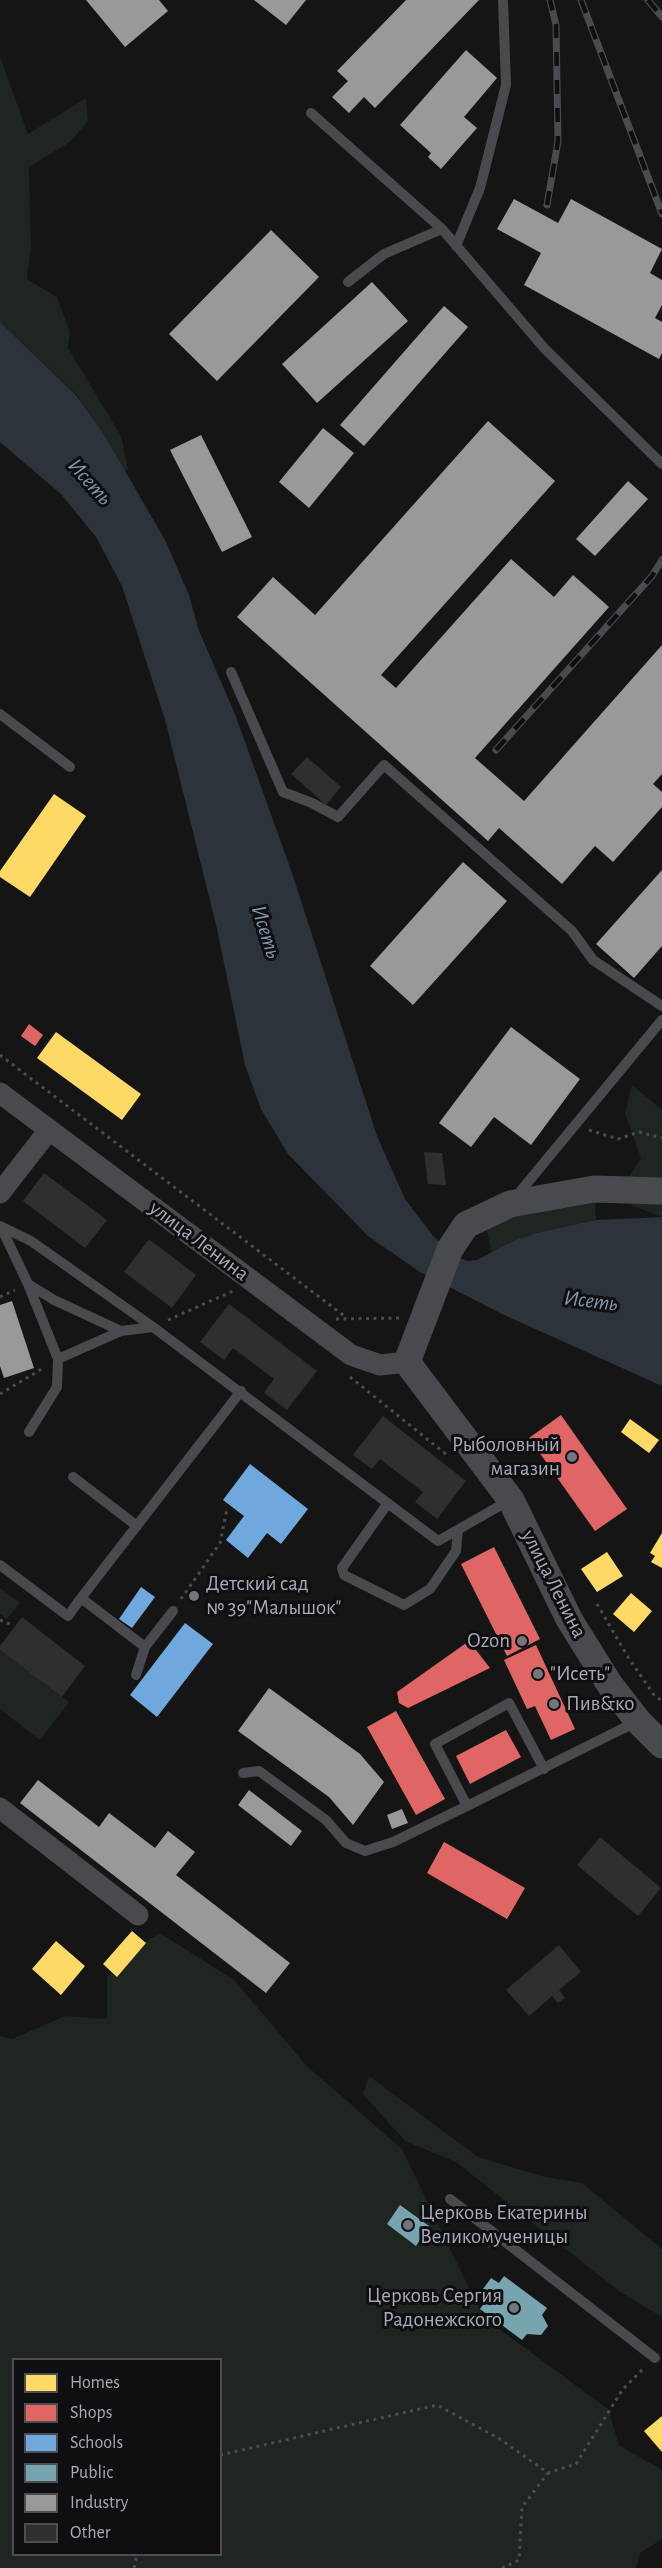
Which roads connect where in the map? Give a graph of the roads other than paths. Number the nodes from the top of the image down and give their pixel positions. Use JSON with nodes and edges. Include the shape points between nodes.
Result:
{"nodes":[{"id":1,"x":503,"y":0,"type":"edge"},
{"id":2,"x":311,"y":113,"type":"dead end"},
{"id":3,"x":442,"y":229,"type":"junction"},
{"id":4,"x":456,"y":246,"type":"junction"},
{"id":5,"x":348,"y":282,"type":"dead end"},
{"id":6,"x":662,"y":464,"type":"edge"},
{"id":7,"x":231,"y":672,"type":"dead end"},
{"id":8,"x":0,"y":714,"type":"edge"},
{"id":9,"x":70,"y":767,"type":"dead end"},
{"id":10,"x":662,"y":1006,"type":"edge"},
{"id":11,"x":662,"y":1020,"type":"edge"},
{"id":12,"x":0,"y":1093,"type":"edge"},
{"id":13,"x":49,"y":1130,"type":"junction"},
{"id":14,"x":662,"y":1191,"type":"edge"},
{"id":15,"x":0,"y":1193,"type":"edge"},
{"id":16,"x":510,"y":1203,"type":"junction"},
{"id":17,"x":1,"y":1226,"type":"edge"},
{"id":18,"x":28,"y":1284,"type":"junction"},
{"id":19,"x":153,"y":1327,"type":"junction"},
{"id":20,"x":121,"y":1331,"type":"junction"},
{"id":21,"x":58,"y":1359,"type":"junction"},
{"id":22,"x":407,"y":1362,"type":"junction"},
{"id":23,"x":240,"y":1391,"type":"junction"},
{"id":24,"x":29,"y":1432,"type":"dead end"},
{"id":25,"x":73,"y":1477,"type":"dead end"},
{"id":26,"x":511,"y":1500,"type":"junction"},
{"id":27,"x":388,"y":1503,"type":"junction"},
{"id":28,"x":137,"y":1526,"type":"junction"},
{"id":29,"x":458,"y":1530,"type":"junction"},
{"id":30,"x":0,"y":1565,"type":"edge"},
{"id":31,"x":81,"y":1598,"type":"junction"},
{"id":32,"x":173,"y":1611,"type":"road end"},
{"id":33,"x":145,"y":1647,"type":"junction"},
{"id":34,"x":136,"y":1674,"type":"dead end"},
{"id":35,"x":638,"y":1721,"type":"junction"},
{"id":36,"x":662,"y":1744,"type":"edge"},
{"id":37,"x":544,"y":1769,"type":"junction"},
{"id":38,"x":243,"y":1773,"type":"dead end"},
{"id":39,"x":467,"y":1806,"type":"junction"},
{"id":40,"x":0,"y":1808,"type":"edge"},
{"id":41,"x":138,"y":1914,"type":"dead end"},
{"id":42,"x":450,"y":2199,"type":"dead end"},
{"id":43,"x":655,"y":2358,"type":"road end"}],
"edges":[{"from":1,"to":4,"type":"lane","via":[[506,85],[480,188]]},
{"from":2,"to":3,"type":"lane"},
{"from":3,"to":4,"type":"lane"},
{"from":3,"to":5,"type":"lane","via":[[384,254]]},
{"from":4,"to":6,"type":"lane","via":[[545,349]]},
{"from":7,"to":10,"type":"lane","via":[[283,792],[338,817],[384,765],[572,931],[593,960]]},
{"from":8,"to":9,"type":"lane"},
{"from":11,"to":16,"type":"lane"},
{"from":12,"to":13,"type":"street","name":"улица Ленина"},
{"from":13,"to":15,"type":"street"},
{"from":13,"to":22,"type":"street","name":"улица Ленина","via":[[351,1355],[380,1365]]},
{"from":14,"to":16,"type":"street","via":[[594,1189]]},
{"from":16,"to":22,"type":"street","via":[[466,1225],[450,1249]]},
{"from":17,"to":18,"type":"lane"},
{"from":17,"to":19,"type":"lane","via":[[31,1241]]},
{"from":18,"to":20,"type":"lane"},
{"from":18,"to":21,"type":"lane"},
{"from":19,"to":20,"type":"lane"},
{"from":19,"to":23,"type":"lane"},
{"from":20,"to":21,"type":"lane"},
{"from":21,"to":24,"type":"lane","via":[[57,1387]]},
{"from":22,"to":26,"type":"street","name":"улица Ленина"},
{"from":23,"to":27,"type":"lane"},
{"from":23,"to":28,"type":"lane"},
{"from":25,"to":28,"type":"lane"},
{"from":26,"to":29,"type":"lane"},
{"from":26,"to":35,"type":"street","name":"улица Ленина","via":[[569,1619]]},
{"from":27,"to":29,"type":"lane","via":[[438,1541]]},
{"from":27,"to":29,"type":"lane","via":[[342,1568],[344,1575],[404,1605],[430,1588],[456,1551]]},
{"from":28,"to":31,"type":"lane"},
{"from":30,"to":31,"type":"lane","via":[[68,1616]]},
{"from":31,"to":33,"type":"lane"},
{"from":32,"to":33,"type":"lane"},
{"from":33,"to":34,"type":"lane"},
{"from":35,"to":36,"type":"street","name":"улица Ленина"},
{"from":35,"to":37,"type":"lane"},
{"from":37,"to":39,"type":"lane"},
{"from":37,"to":39,"type":"lane","via":[[509,1703],[435,1744]]},
{"from":38,"to":39,"type":"lane","via":[[259,1771],[326,1820],[346,1843],[365,1851],[393,1842]]},
{"from":40,"to":41,"type":"street"},
{"from":42,"to":43,"type":"lane"}]}
